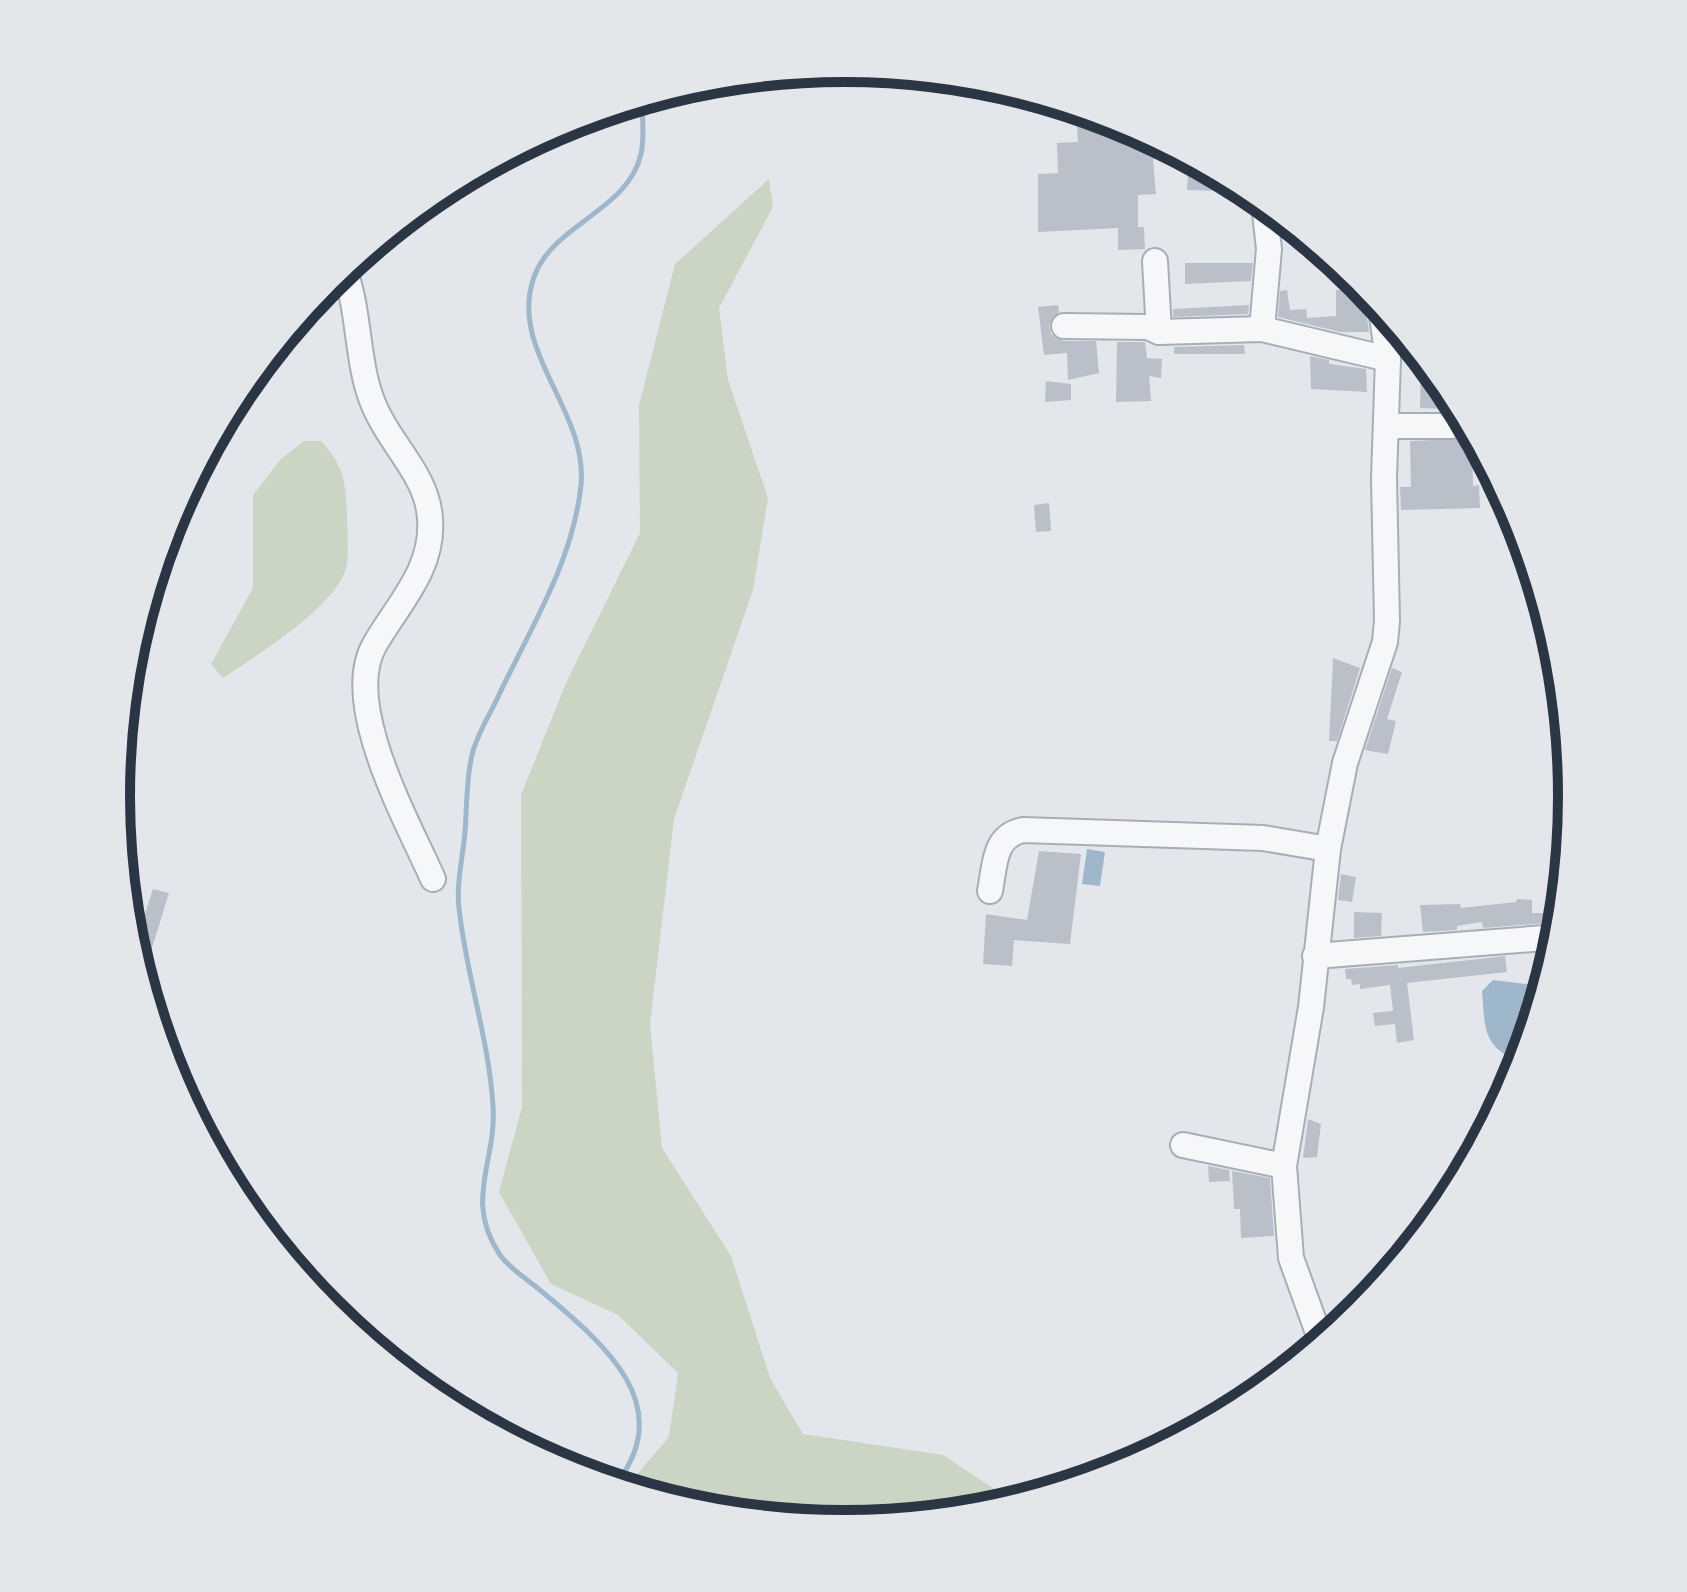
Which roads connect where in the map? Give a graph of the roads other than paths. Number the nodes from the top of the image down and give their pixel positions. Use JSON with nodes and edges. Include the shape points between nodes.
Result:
{"nodes":[{"id":1,"x":1266,"y":221,"type":"edge"},
{"id":2,"x":1155,"y":261,"type":"dead end"},
{"id":3,"x":348,"y":283,"type":"edge"},
{"id":4,"x":1064,"y":326,"type":"dead end"},
{"id":5,"x":1262,"y":329,"type":"junction"},
{"id":6,"x":1384,"y":330,"type":"edge"},
{"id":7,"x":1159,"y":332,"type":"junction"},
{"id":8,"x":1388,"y":359,"type":"junction"},
{"id":9,"x":1386,"y":426,"type":"junction"},
{"id":10,"x":1451,"y":426,"type":"dead end"},
{"id":11,"x":1328,"y":849,"type":"junction"},
{"id":12,"x":433,"y":879,"type":"dead end"},
{"id":13,"x":990,"y":891,"type":"dead end"},
{"id":14,"x":1543,"y":938,"type":"edge"},
{"id":15,"x":1315,"y":956,"type":"junction"},
{"id":16,"x":1183,"y":1145,"type":"dead end"},
{"id":17,"x":1284,"y":1166,"type":"junction"},
{"id":18,"x":1317,"y":1330,"type":"edge"}],
"edges":[{"from":1,"to":5,"type":"street","via":[[1269,249]]},
{"from":2,"to":7,"type":"street"},
{"from":3,"to":12,"type":"street","via":[[367,388],[424,490],[430,519],[420,574],[373,646],[364,690],[388,780]]},
{"from":4,"to":7,"type":"street","via":[[1148,327]]},
{"from":5,"to":7,"type":"street"},
{"from":5,"to":8,"type":"street"},
{"from":6,"to":8,"type":"street"},
{"from":8,"to":9,"type":"street"},
{"from":9,"to":10,"type":"street"},
{"from":9,"to":11,"type":"street","via":[[1385,642],[1345,763]]},
{"from":11,"to":13,"type":"street","via":[[1263,838],[1023,830],[1002,841]]},
{"from":11,"to":15,"type":"street"},
{"from":14,"to":15,"type":"street"},
{"from":15,"to":17,"type":"street"},
{"from":16,"to":17,"type":"street"},
{"from":17,"to":18,"type":"street","via":[[1291,1258]]}]}
